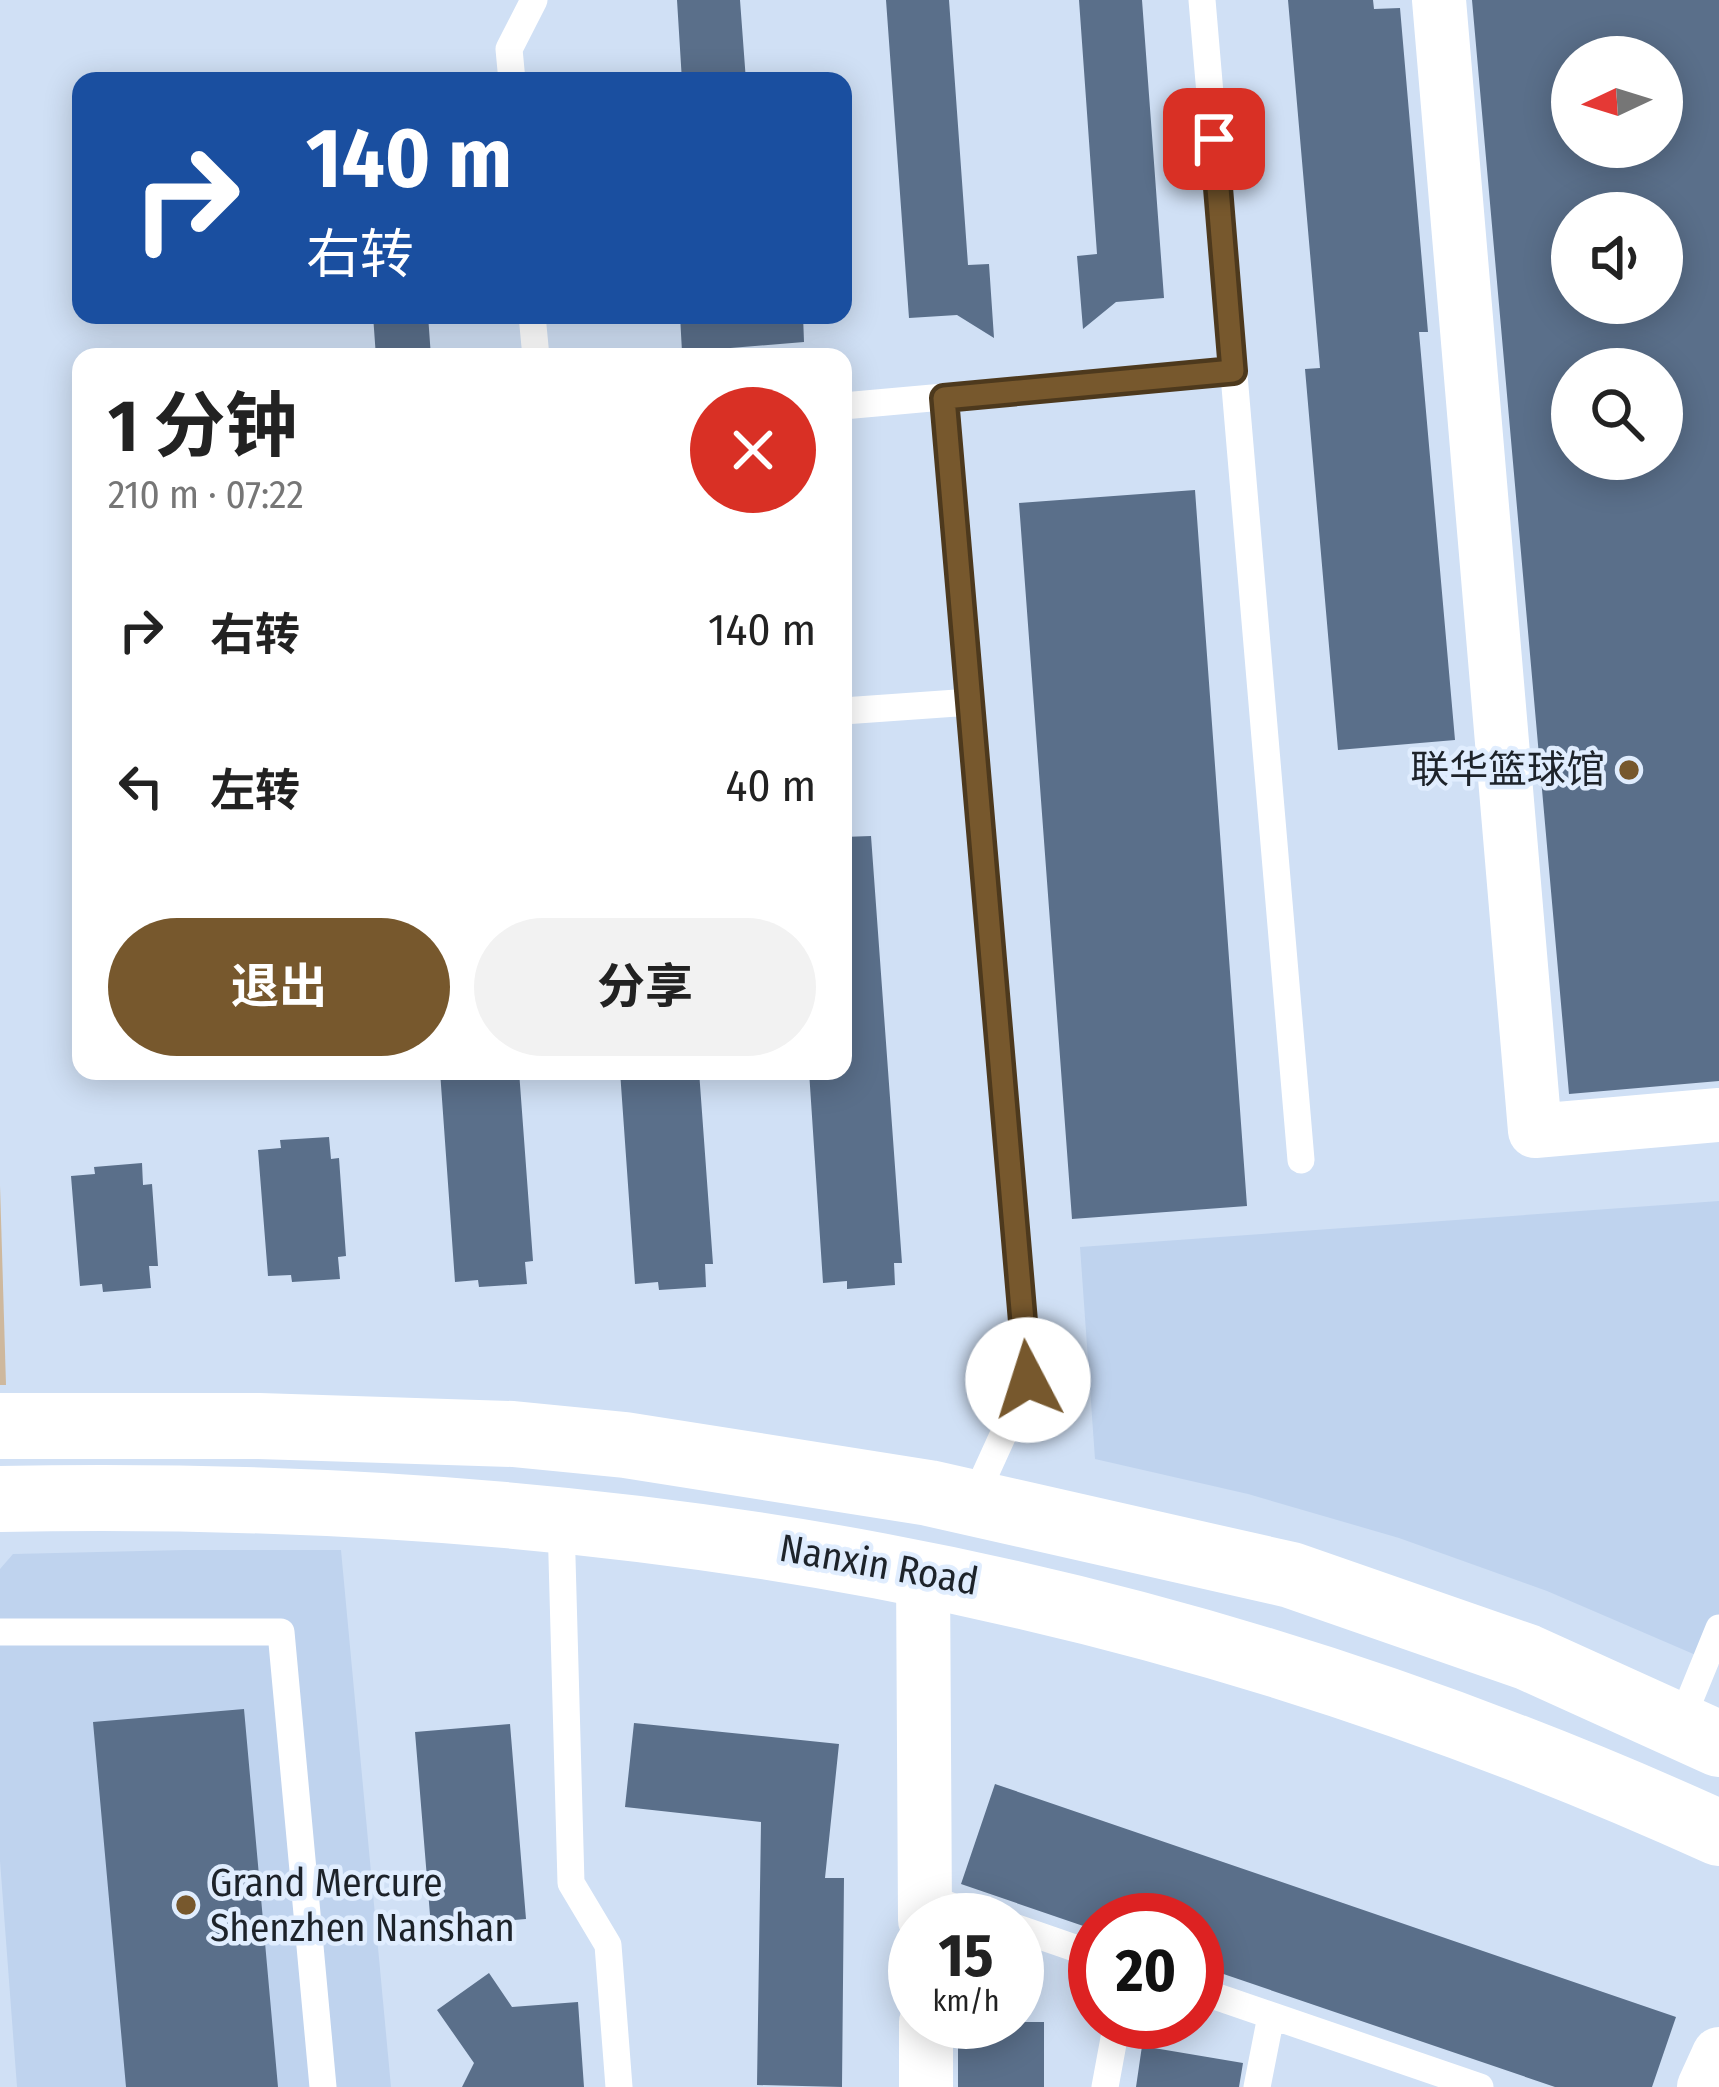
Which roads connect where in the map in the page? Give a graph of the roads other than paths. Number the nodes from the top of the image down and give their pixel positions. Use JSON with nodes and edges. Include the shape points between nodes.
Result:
{"nodes":[{"id":1,"x":534,"y":0,"type":"edge"},
{"id":2,"x":1202,"y":0,"type":"edge"},
{"id":3,"x":1439,"y":0,"type":"edge"},
{"id":4,"x":511,"y":72,"type":"edge"},
{"id":5,"x":1233,"y":371,"type":"junction"},
{"id":6,"x":944,"y":398,"type":"junction"},
{"id":7,"x":852,"y":405,"type":"edge"},
{"id":8,"x":971,"y":702,"type":"junction"},
{"id":9,"x":852,"y":710,"type":"edge"},
{"id":10,"x":1719,"y":1115,"type":"edge"},
{"id":11,"x":1301,"y":1160,"type":"dead end"},
{"id":12,"x":0,"y":1426,"type":"edge"},
{"id":13,"x":0,"y":1498,"type":"edge"},
{"id":14,"x":973,"y":1501,"type":"junction"},
{"id":15,"x":561,"y":1518,"type":"junction"},
{"id":16,"x":923,"y":1571,"type":"junction"},
{"id":17,"x":1719,"y":1628,"type":"edge"},
{"id":18,"x":0,"y":1632,"type":"edge"},
{"id":19,"x":1699,"y":1735,"type":"edge"},
{"id":20,"x":1719,"y":1833,"type":"edge"},
{"id":21,"x":925,"y":1893,"type":"edge"},
{"id":22,"x":1224,"y":1999,"type":"edge"},
{"id":23,"x":1270,"y":2015,"type":"junction"},
{"id":24,"x":926,"y":2049,"type":"edge"},
{"id":25,"x":1112,"y":2049,"type":"edge"},
{"id":26,"x":1719,"y":2054,"type":"edge"},
{"id":27,"x":1398,"y":2074,"type":"edge"},
{"id":28,"x":323,"y":2087,"type":"edge"},
{"id":29,"x":619,"y":2087,"type":"edge"},
{"id":30,"x":926,"y":2087,"type":"edge"},
{"id":31,"x":1105,"y":2087,"type":"edge"},
{"id":32,"x":1257,"y":2087,"type":"edge"},
{"id":33,"x":1480,"y":2087,"type":"edge"},
{"id":34,"x":1704,"y":2087,"type":"edge"}],
"edges":[{"from":1,"to":4,"type":"lane","via":[[509,49]]},
{"from":2,"to":5,"type":"lane"},
{"from":3,"to":10,"type":"street","via":[[1534,1131]]},
{"from":5,"to":6,"type":"lane"},
{"from":5,"to":11,"type":"lane"},
{"from":6,"to":7,"type":"lane"},
{"from":6,"to":8,"type":"lane"},
{"from":8,"to":9,"type":"lane"},
{"from":8,"to":14,"type":"lane","via":[[1028,1380]]},
{"from":12,"to":14,"type":"main road","name":"Nanxin Road","via":[[513,1434]]},
{"from":13,"to":15,"type":"main road","name":"Nanxin Road","via":[[358,1502]]},
{"from":14,"to":19,"type":"main road","name":"Nanxin Road","via":[[1291,1575],[1527,1657]]},
{"from":15,"to":16,"type":"main road","name":"Nanxin Road"},
{"from":15,"to":29,"type":"lane","via":[[571,1883],[608,1945]]},
{"from":16,"to":20,"type":"main road","name":"Nanxin Road","via":[[1138,1622],[1381,1697]]},
{"from":16,"to":21,"type":"street"},
{"from":17,"to":19,"type":"lane"},
{"from":18,"to":28,"type":"lane","via":[[280,1632]]},
{"from":22,"to":23,"type":"lane"},
{"from":23,"to":27,"type":"lane"},
{"from":23,"to":32,"type":"lane"},
{"from":24,"to":30,"type":"street"},
{"from":25,"to":31,"type":"lane"},
{"from":26,"to":34,"type":"street"},
{"from":27,"to":33,"type":"lane"}]}
